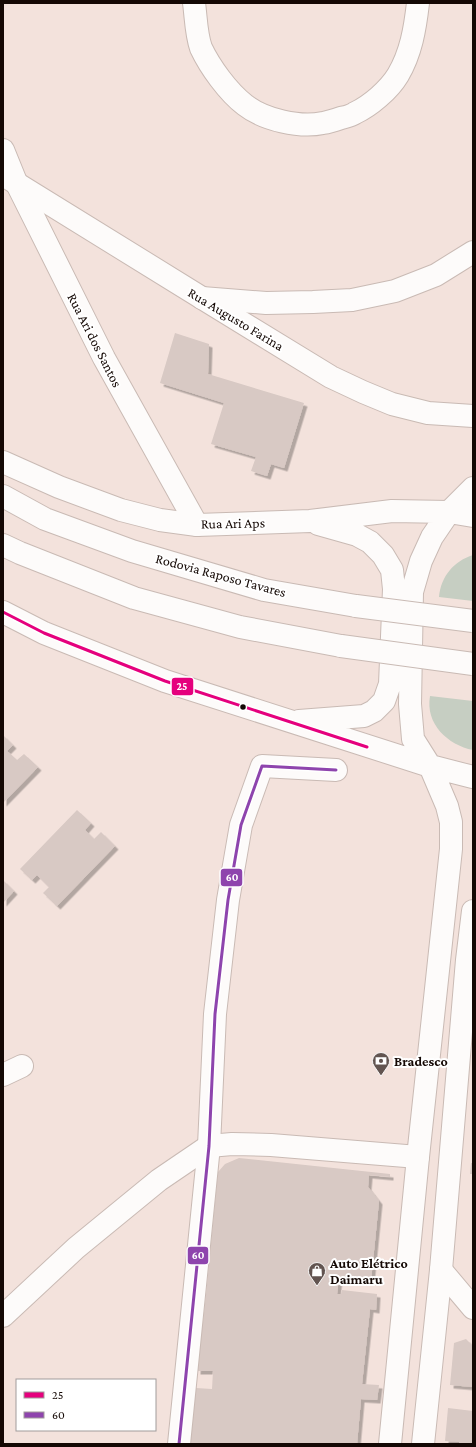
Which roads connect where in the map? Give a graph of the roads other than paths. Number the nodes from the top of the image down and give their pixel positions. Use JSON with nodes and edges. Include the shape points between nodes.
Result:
{"nodes":[{"id":1,"x":194,"y":3,"type":"edge"},
{"id":2,"x":418,"y":3,"type":"edge"},
{"id":3,"x":3,"y":150,"type":"edge"},
{"id":4,"x":9,"y":178,"type":"edge"},
{"id":5,"x":473,"y":252,"type":"edge"},
{"id":6,"x":202,"y":298,"type":"junction"},
{"id":7,"x":473,"y":416,"type":"edge"},
{"id":8,"x":3,"y":462,"type":"edge"},
{"id":9,"x":473,"y":488,"type":"edge"},
{"id":10,"x":3,"y":496,"type":"edge"},
{"id":11,"x":449,"y":512,"type":"junction"},
{"id":12,"x":473,"y":516,"type":"edge"},
{"id":13,"x":310,"y":521,"type":"junction"},
{"id":14,"x":197,"y":525,"type":"junction"},
{"id":15,"x":3,"y":545,"type":"edge"},
{"id":16,"x":3,"y":612,"type":"edge"},
{"id":17,"x":473,"y":622,"type":"edge"},
{"id":18,"x":473,"y":664,"type":"edge"},
{"id":19,"x":287,"y":721,"type":"junction"},
{"id":20,"x":430,"y":766,"type":"junction"},
{"id":21,"x":336,"y":770,"type":"dead end"},
{"id":22,"x":473,"y":777,"type":"edge"},
{"id":23,"x":473,"y":911,"type":"edge"},
{"id":24,"x":470,"y":958,"type":"edge"},
{"id":25,"x":22,"y":1066,"type":"dead end"},
{"id":26,"x":3,"y":1075,"type":"edge"},
{"id":27,"x":209,"y":1146,"type":"junction"},
{"id":28,"x":418,"y":1157,"type":"junction"},
{"id":29,"x":441,"y":1270,"type":"junction"},
{"id":30,"x":473,"y":1308,"type":"edge"},
{"id":31,"x":3,"y":1316,"type":"edge"},
{"id":32,"x":178,"y":1444,"type":"edge"},
{"id":33,"x":390,"y":1444,"type":"edge"},
{"id":34,"x":423,"y":1444,"type":"edge"}],
"edges":[{"from":1,"to":2,"type":"main road","via":[[201,47],[214,72],[227,87],[245,105],[262,114],[300,125],[323,124],[355,114],[377,99],[397,77],[408,54]]},
{"from":3,"to":4,"type":"main road","name":"Rua Ari dos Santos"},
{"from":4,"to":6,"type":"main road","name":"Rua Augusto Farina"},
{"from":4,"to":14,"type":"main road","name":"Rua Ari dos Santos","via":[[104,358]]},
{"from":5,"to":6,"type":"main road","via":[[436,275],[395,291],[352,300],[266,303]]},
{"from":6,"to":7,"type":"main road","name":"Rua Augusto Farina","via":[[332,377],[363,392],[392,404],[428,413]]},
{"from":8,"to":14,"type":"main road","name":"Rua Ari Aps","via":[[59,487],[121,510],[160,520]]},
{"from":9,"to":11,"type":"main road"},
{"from":10,"to":17,"type":"main road","name":"Rodovia Raposo Tavares","bridge":true,"via":[[46,519],[132,551],[264,590]]},
{"from":11,"to":12,"type":"main road","name":"Rua Ari Aps"},
{"from":11,"to":13,"type":"main road","name":"Rua Ari Aps","via":[[392,511]]},
{"from":11,"to":20,"type":"main road","via":[[432,537],[421,561],[412,592],[411,723],[413,739]]},
{"from":13,"to":14,"type":"main road","name":"Rua Ari Aps"},
{"from":13,"to":19,"type":"main road","via":[[370,542],[383,555],[392,570],[394,589],[390,684],[384,701],[364,716]]},
{"from":15,"to":18,"type":"main road","bridge":true,"via":[[134,598],[240,627],[342,646]]},
{"from":16,"to":19,"type":"main road","via":[[44,633],[110,660]]},
{"from":19,"to":20,"type":"main road"},
{"from":20,"to":22,"type":"main road"},
{"from":20,"to":28,"type":"main road","via":[[447,806],[451,822],[451,849]]},
{"from":21,"to":27,"type":"main road","via":[[262,766],[241,825],[228,900],[215,1014]]},
{"from":23,"to":24,"type":"main road"},
{"from":24,"to":29,"type":"main road"},
{"from":25,"to":26,"type":"main road"},
{"from":27,"to":28,"type":"main road","via":[[271,1145]]},
{"from":27,"to":31,"type":"main road","via":[[159,1180],[76,1248]]},
{"from":27,"to":32,"type":"main road"},
{"from":28,"to":33,"type":"main road"},
{"from":29,"to":30,"type":"main road"},
{"from":29,"to":34,"type":"main road"}]}
